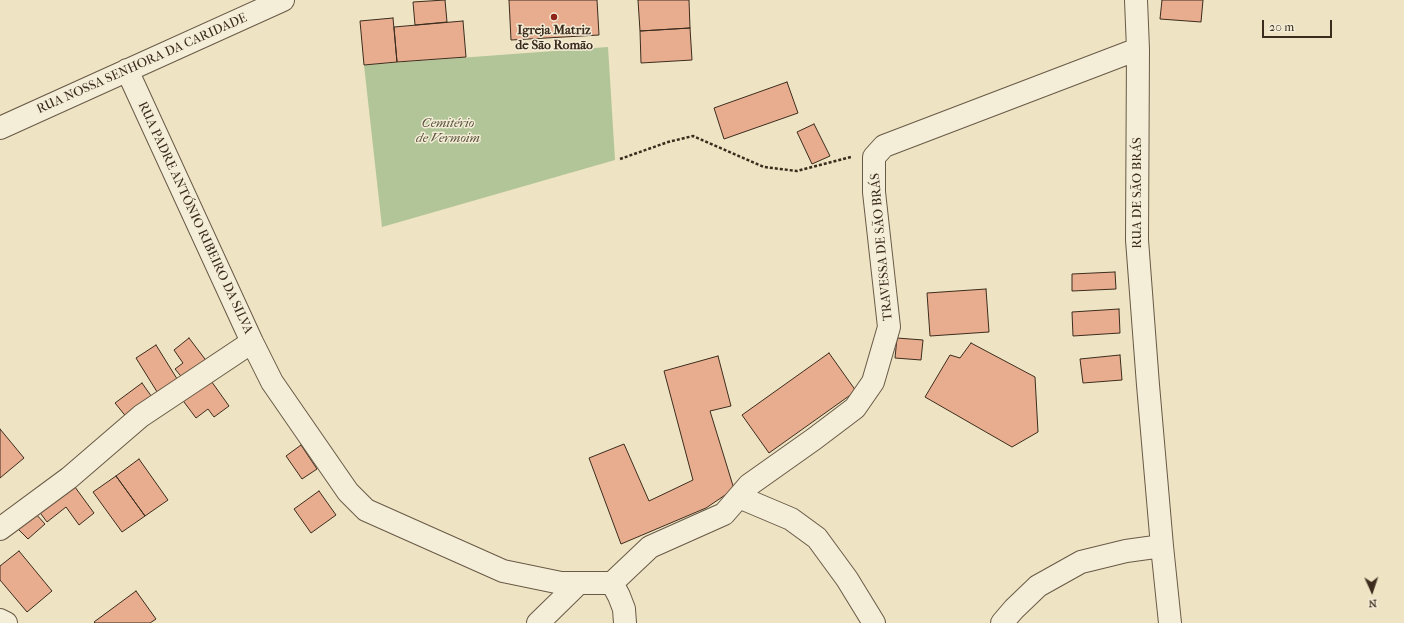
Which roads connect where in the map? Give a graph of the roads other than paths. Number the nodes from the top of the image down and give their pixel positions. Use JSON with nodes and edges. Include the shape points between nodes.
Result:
{"nodes":[{"id":1,"x":283,"y":0,"type":"edge"},
{"id":2,"x":1136,"y":0,"type":"edge"},
{"id":3,"x":1138,"y":49,"type":"junction"},
{"id":4,"x":127,"y":70,"type":"junction"},
{"id":5,"x":0,"y":128,"type":"edge"},
{"id":6,"x":252,"y":342,"type":"junction"},
{"id":7,"x":739,"y":496,"type":"junction"},
{"id":8,"x":0,"y":529,"type":"edge"},
{"id":9,"x":1162,"y":546,"type":"junction"},
{"id":10,"x":579,"y":583,"type":"junction"},
{"id":11,"x":612,"y":583,"type":"junction"},
{"id":12,"x":0,"y":620,"type":"edge"},
{"id":13,"x":6,"y":623,"type":"edge"},
{"id":14,"x":538,"y":623,"type":"edge"},
{"id":15,"x":626,"y":623,"type":"edge"},
{"id":16,"x":874,"y":623,"type":"edge"},
{"id":17,"x":1002,"y":623,"type":"edge"},
{"id":18,"x":1170,"y":623,"type":"edge"}],
"edges":[{"from":1,"to":4,"type":"street","name":"RUA NOSSA SENHORA DA CARIDADE"},
{"from":2,"to":3,"type":"street","name":"RUA DE SÃO BRÁS"},
{"from":3,"to":7,"type":"street","name":"TRAVESSA DE SÃO BRÁS","via":[[884,146],[874,157],[874,192],[889,327],[873,382],[854,408],[749,485]]},
{"from":3,"to":9,"type":"street","name":"RUA DE SÃO BRÁS","via":[[1137,240]]},
{"from":4,"to":5,"type":"street","name":"RUA NOSSA SENHORA DA CARIDADE"},
{"from":4,"to":6,"type":"street","name":"RUA PADRE ANTÓNIO RIBEIRO DA SILVA"},
{"from":6,"to":8,"type":"street","name":"RUA PADRE ANTÓNIO RIBEIRO DA SILVA","via":[[141,416],[69,478]]},
{"from":6,"to":10,"type":"street","via":[[272,382],[348,492],[366,510],[503,571],[560,583]]},
{"from":7,"to":11,"type":"street","name":"TRAVESSA DE SÃO BRÁS","via":[[724,514],[650,547]]},
{"from":7,"to":16,"type":"street","via":[[792,519],[817,538]]},
{"from":9,"to":17,"type":"street","via":[[1126,551],[1081,562],[1038,586]]},
{"from":9,"to":18,"type":"street","name":"RUA DE SÃO BRÁS"},
{"from":10,"to":11,"type":"street"},
{"from":10,"to":14,"type":"street"},
{"from":11,"to":15,"type":"street","via":[[624,609]]},
{"from":12,"to":13,"type":"street"}]}
